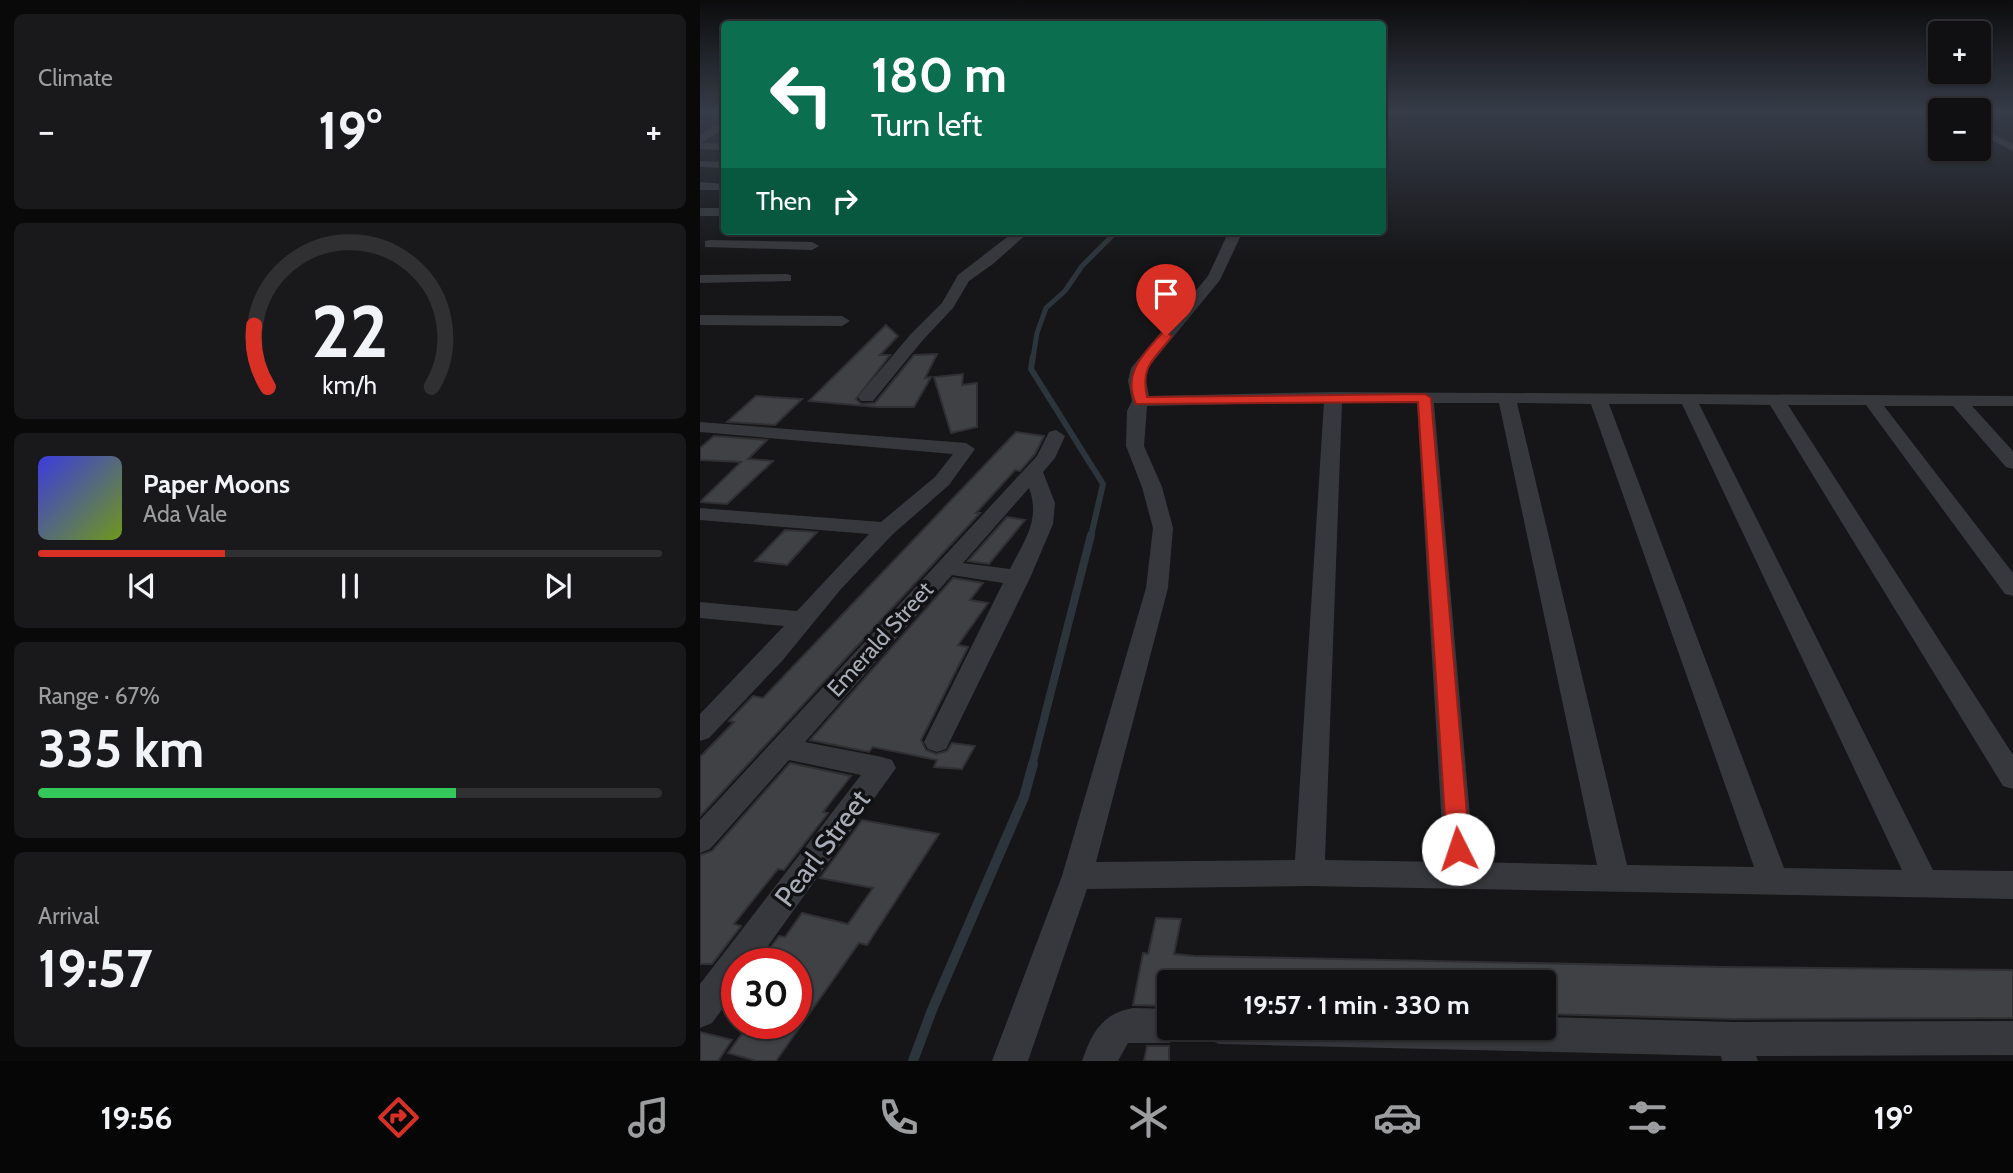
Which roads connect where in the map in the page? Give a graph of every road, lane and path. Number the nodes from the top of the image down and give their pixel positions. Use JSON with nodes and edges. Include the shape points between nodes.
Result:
{"nodes":[{"id":1,"x":700,"y":164,"type":"edge"},
{"id":2,"x":721,"y":165,"type":"edge"},
{"id":3,"x":700,"y":186,"type":"edge"},
{"id":4,"x":721,"y":187,"type":"edge"},
{"id":5,"x":700,"y":212,"type":"edge"},
{"id":6,"x":721,"y":212,"type":"edge"},
{"id":7,"x":721,"y":235,"type":"edge"},
{"id":8,"x":1018,"y":235,"type":"edge"},
{"id":9,"x":1234,"y":235,"type":"edge"},
{"id":10,"x":705,"y":244,"type":"edge"},
{"id":11,"x":812,"y":246,"type":"dead end"},
{"id":12,"x":786,"y":278,"type":"dead end"},
{"id":13,"x":700,"y":279,"type":"edge"},
{"id":14,"x":700,"y":320,"type":"edge"},
{"id":15,"x":842,"y":321,"type":"dead end"},
{"id":16,"x":867,"y":397,"type":"dead end"},
{"id":17,"x":1333,"y":397,"type":"junction"},
{"id":18,"x":1425,"y":398,"type":"junction"},
{"id":19,"x":1507,"y":398,"type":"junction"},
{"id":20,"x":1598,"y":399,"type":"junction"},
{"id":21,"x":1688,"y":399,"type":"junction"},
{"id":22,"x":1776,"y":400,"type":"junction"},
{"id":23,"x":1871,"y":400,"type":"junction"},
{"id":24,"x":1141,"y":401,"type":"junction"},
{"id":25,"x":1958,"y":401,"type":"junction"},
{"id":26,"x":2013,"y":401,"type":"edge"},
{"id":27,"x":700,"y":427,"type":"edge"},
{"id":28,"x":1056,"y":436,"type":"dead end"},
{"id":29,"x":2013,"y":463,"type":"edge"},
{"id":30,"x":1033,"y":472,"type":"junction"},
{"id":31,"x":700,"y":514,"type":"edge"},
{"id":32,"x":886,"y":529,"type":"junction"},
{"id":33,"x":945,"y":567,"type":"junction"},
{"id":34,"x":1019,"y":578,"type":"junction"},
{"id":35,"x":2013,"y":589,"type":"edge"},
{"id":36,"x":700,"y":610,"type":"edge"},
{"id":37,"x":803,"y":620,"type":"junction"},
{"id":38,"x":700,"y":731,"type":"edge"},
{"id":39,"x":937,"y":742,"type":"dead end"},
{"id":40,"x":781,"y":748,"type":"junction"},
{"id":41,"x":2013,"y":778,"type":"edge"},
{"id":42,"x":700,"y":840,"type":"edge"},
{"id":43,"x":1310,"y":873,"type":"junction"},
{"id":44,"x":1077,"y":876,"type":"junction"},
{"id":45,"x":1461,"y":876,"type":"junction"},
{"id":46,"x":1615,"y":878,"type":"junction"},
{"id":47,"x":1774,"y":881,"type":"junction"},
{"id":48,"x":1924,"y":884,"type":"junction"},
{"id":49,"x":2013,"y":886,"type":"edge"},
{"id":50,"x":700,"y":1011,"type":"edge"},
{"id":51,"x":1157,"y":1026,"type":"edge"},
{"id":52,"x":2013,"y":1038,"type":"edge"},
{"id":53,"x":1512,"y":1040,"type":"edge"},
{"id":54,"x":1737,"y":1050,"type":"edge"},
{"id":55,"x":1010,"y":1061,"type":"edge"},
{"id":56,"x":1100,"y":1061,"type":"edge"}],
"edges":[{"from":1,"to":2,"type":"street"},
{"from":3,"to":4,"type":"street"},
{"from":5,"to":6,"type":"street"},
{"from":7,"to":10,"type":"street"},
{"from":8,"to":16,"type":"street","via":[[963,278],[948,305]]},
{"from":9,"to":24,"type":"street","via":[[1216,277],[1139,368]]},
{"from":10,"to":11,"type":"street"},
{"from":12,"to":13,"type":"street"},
{"from":14,"to":15,"type":"street"},
{"from":17,"to":18,"type":"street"},
{"from":17,"to":24,"type":"street"},
{"from":17,"to":43,"type":"street"},
{"from":18,"to":19,"type":"street"},
{"from":18,"to":45,"type":"street"},
{"from":19,"to":20,"type":"street"},
{"from":19,"to":46,"type":"street"},
{"from":20,"to":21,"type":"street"},
{"from":20,"to":47,"type":"street"},
{"from":21,"to":22,"type":"street"},
{"from":21,"to":48,"type":"street"},
{"from":22,"to":23,"type":"street"},
{"from":22,"to":41,"type":"street"},
{"from":23,"to":25,"type":"street"},
{"from":23,"to":35,"type":"street"},
{"from":24,"to":44,"type":"street","via":[[1136,411],[1135,446],[1153,487],[1163,528],[1157,588]]},
{"from":25,"to":26,"type":"street"},
{"from":25,"to":29,"type":"street"},
{"from":27,"to":32,"type":"street","via":[[968,446],[942,481]]},
{"from":28,"to":30,"type":"street","name":"Emerald Street"},
{"from":30,"to":33,"type":"street","name":"Emerald Street"},
{"from":30,"to":34,"type":"street","via":[[1045,503],[1043,524]]},
{"from":31,"to":32,"type":"street"},
{"from":32,"to":37,"type":"street"},
{"from":33,"to":34,"type":"street"},
{"from":33,"to":40,"type":"street","name":"Emerald Street"},
{"from":34,"to":39,"type":"street"},
{"from":36,"to":37,"type":"street"},
{"from":37,"to":38,"type":"street"},
{"from":40,"to":42,"type":"street","name":"Emerald Street"},
{"from":40,"to":50,"type":"street","name":"Pearl Street","via":[[882,768]]},
{"from":43,"to":44,"type":"street"},
{"from":43,"to":45,"type":"street"},
{"from":44,"to":55,"type":"street"},
{"from":45,"to":46,"type":"street"},
{"from":46,"to":47,"type":"street"},
{"from":47,"to":48,"type":"street"},
{"from":48,"to":49,"type":"street"},
{"from":51,"to":56,"type":"street","via":[[1124,1025],[1112,1032]]},
{"from":52,"to":54,"type":"street"},
{"from":53,"to":54,"type":"street"}]}
